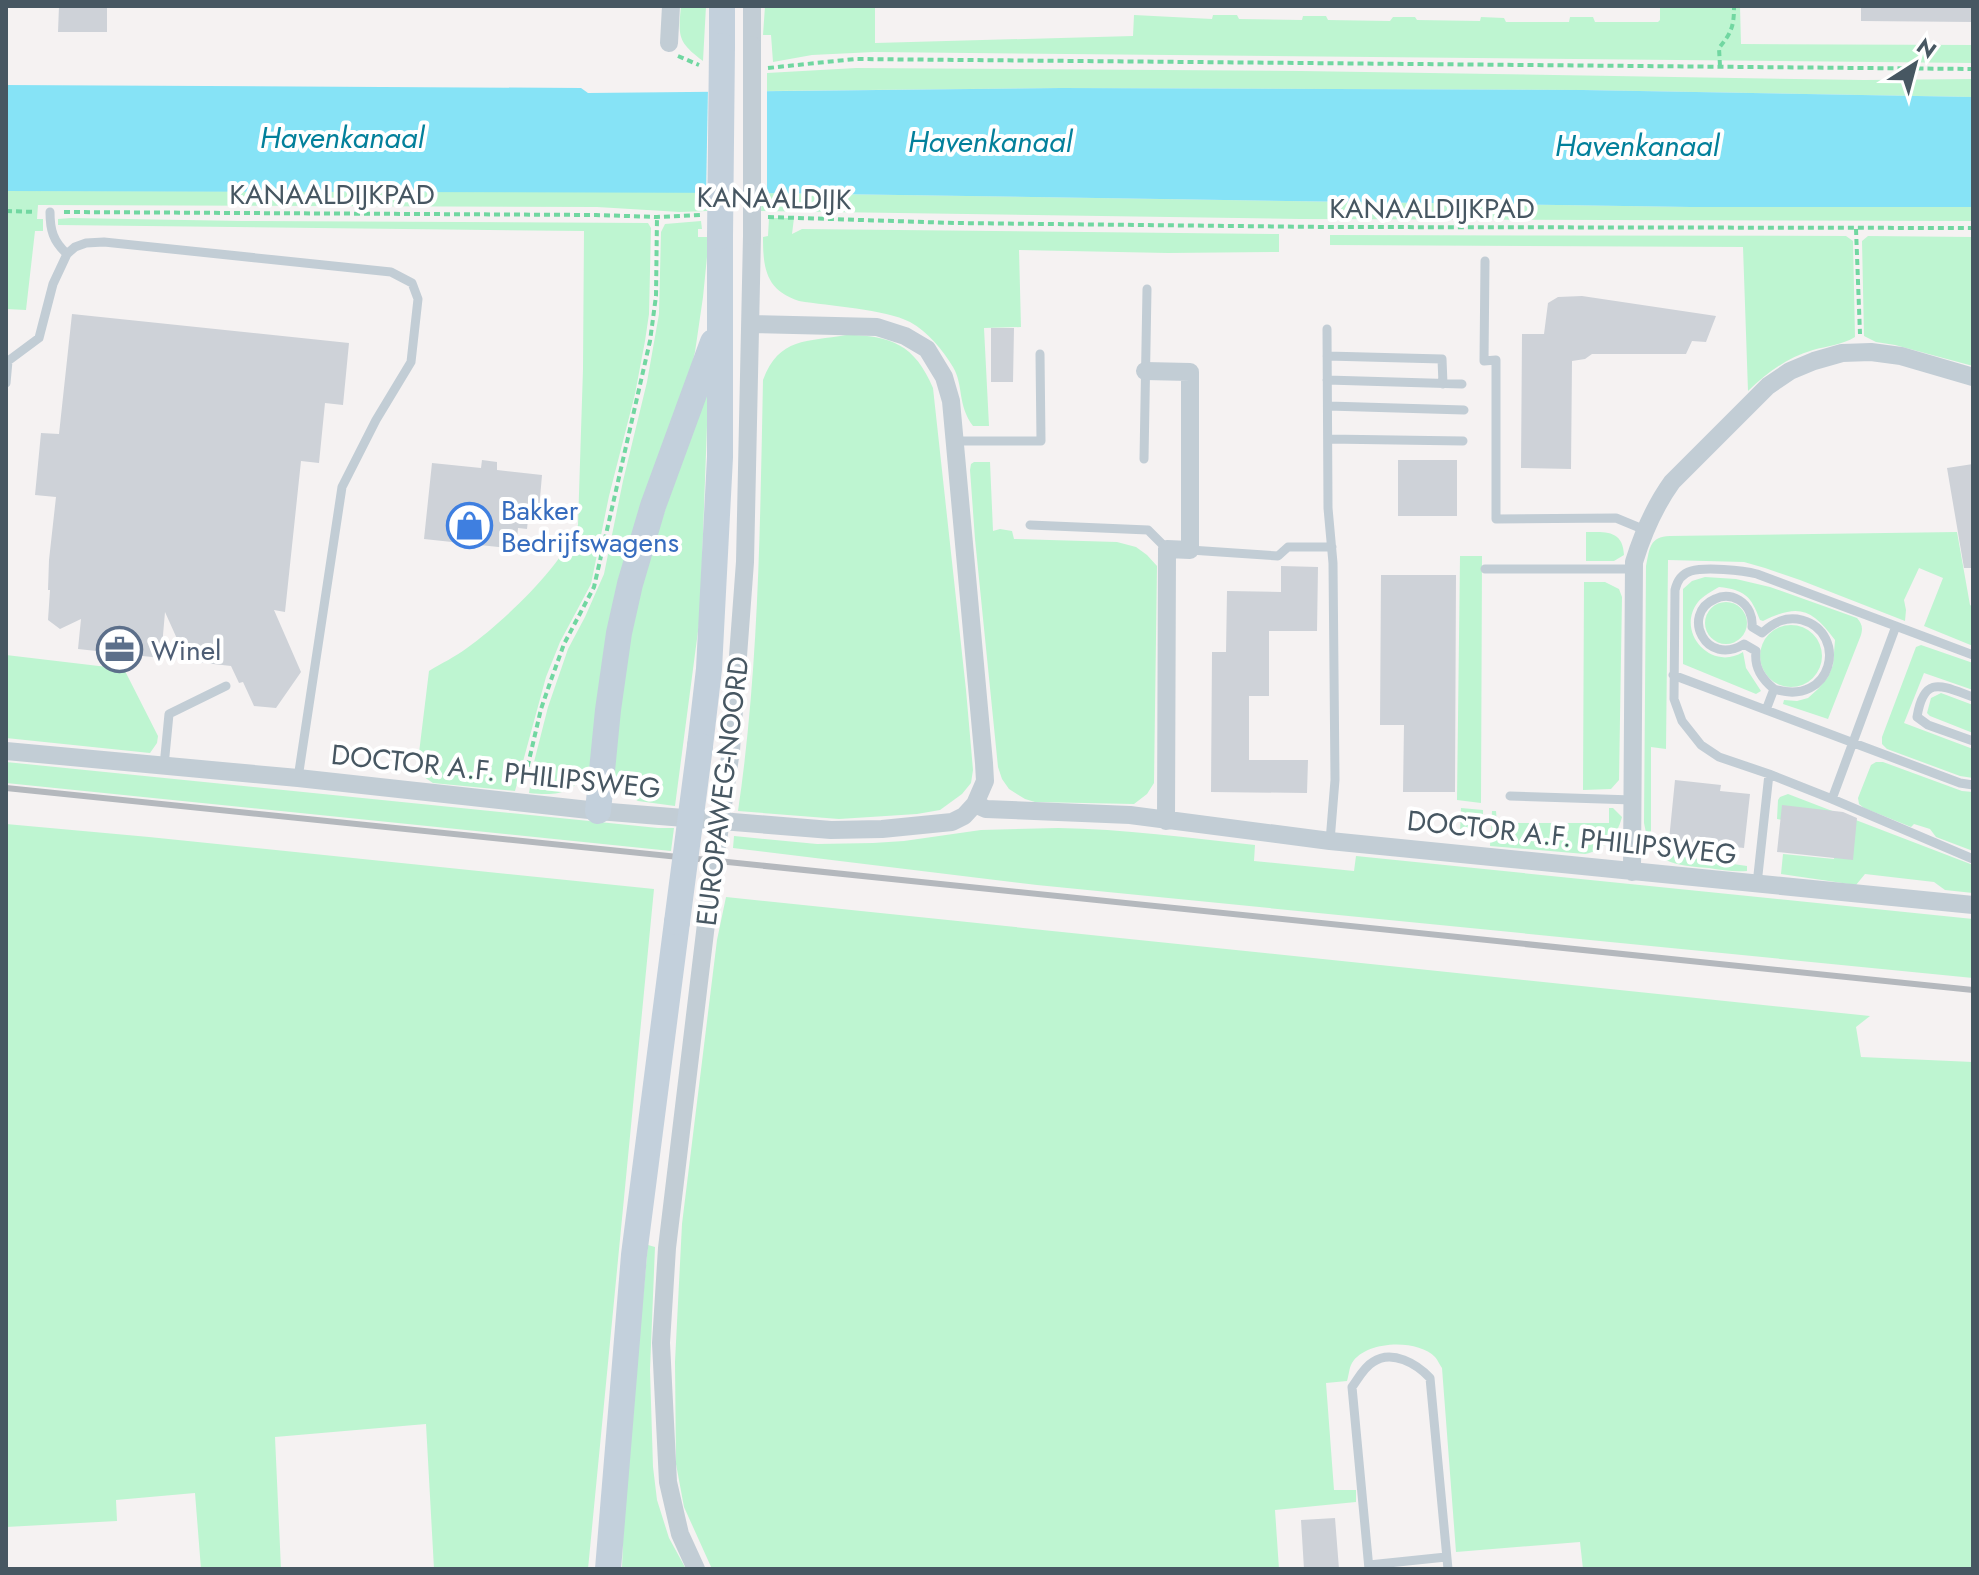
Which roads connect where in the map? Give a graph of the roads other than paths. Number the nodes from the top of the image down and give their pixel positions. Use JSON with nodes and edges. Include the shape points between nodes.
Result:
{"nodes":[{"id":1,"x":671,"y":6,"type":"edge"},
{"id":2,"x":722,"y":6,"type":"edge"},
{"id":3,"x":752,"y":6,"type":"edge"},
{"id":4,"x":669,"y":43,"type":"dead end"},
{"id":5,"x":50,"y":212,"type":"road end"},
{"id":6,"x":67,"y":254,"type":"junction"},
{"id":7,"x":1485,"y":261,"type":"dead end"},
{"id":8,"x":1147,"y":289,"type":"dead end"},
{"id":9,"x":720,"y":324,"type":"junction"},
{"id":10,"x":751,"y":324,"type":"junction"},
{"id":11,"x":1327,"y":329,"type":"dead end"},
{"id":12,"x":1040,"y":354,"type":"dead end"},
{"id":13,"x":1327,"y":356,"type":"junction"},
{"id":14,"x":1145,"y":371,"type":"junction"},
{"id":15,"x":1973,"y":377,"type":"edge"},
{"id":16,"x":1327,"y":380,"type":"junction"},
{"id":17,"x":6,"y":383,"type":"edge"},
{"id":18,"x":1443,"y":384,"type":"junction"},
{"id":19,"x":1462,"y":384,"type":"dead end"},
{"id":20,"x":1328,"y":406,"type":"junction"},
{"id":21,"x":1464,"y":410,"type":"dead end"},
{"id":22,"x":1328,"y":439,"type":"junction"},
{"id":23,"x":955,"y":441,"type":"junction"},
{"id":24,"x":1463,"y":441,"type":"dead end"},
{"id":25,"x":1144,"y":459,"type":"dead end"},
{"id":26,"x":1030,"y":525,"type":"dead end"},
{"id":27,"x":1645,"y":530,"type":"junction"},
{"id":28,"x":1332,"y":547,"type":"junction"},
{"id":29,"x":1167,"y":549,"type":"junction"},
{"id":30,"x":1190,"y":550,"type":"junction"},
{"id":31,"x":1485,"y":569,"type":"dead end"},
{"id":32,"x":1634,"y":569,"type":"junction"},
{"id":33,"x":1896,"y":626,"type":"junction"},
{"id":34,"x":1752,"y":627,"type":"junction"},
{"id":35,"x":1762,"y":633,"type":"junction"},
{"id":36,"x":1744,"y":644,"type":"junction"},
{"id":37,"x":1756,"y":651,"type":"junction"},
{"id":38,"x":1973,"y":655,"type":"edge"},
{"id":39,"x":1673,"y":675,"type":"junction"},
{"id":40,"x":226,"y":686,"type":"dead end"},
{"id":41,"x":1774,"y":689,"type":"junction"},
{"id":42,"x":1973,"y":697,"type":"edge"},
{"id":43,"x":1766,"y":710,"type":"junction"},
{"id":44,"x":1973,"y":741,"type":"edge"},
{"id":45,"x":1854,"y":743,"type":"junction"},
{"id":46,"x":6,"y":751,"type":"edge"},
{"id":47,"x":164,"y":766,"type":"junction"},
{"id":48,"x":1769,"y":774,"type":"junction"},
{"id":49,"x":298,"y":778,"type":"junction"},
{"id":50,"x":1973,"y":785,"type":"edge"},
{"id":51,"x":1510,"y":796,"type":"dead end"},
{"id":52,"x":1832,"y":799,"type":"junction"},
{"id":53,"x":1633,"y":800,"type":"junction"},
{"id":54,"x":975,"y":804,"type":"junction"},
{"id":55,"x":598,"y":811,"type":"junction"},
{"id":56,"x":1166,"y":821,"type":"junction"},
{"id":57,"x":1330,"y":841,"type":"junction"},
{"id":58,"x":1973,"y":859,"type":"edge"},
{"id":59,"x":1632,"y":872,"type":"junction"},
{"id":60,"x":1757,"y":884,"type":"junction"},
{"id":61,"x":1973,"y":905,"type":"edge"},
{"id":62,"x":1446,"y":1557,"type":"junction"},
{"id":63,"x":1369,"y":1567,"type":"edge"},
{"id":64,"x":608,"y":1569,"type":"edge"},
{"id":65,"x":696,"y":1569,"type":"edge"},
{"id":66,"x":1448,"y":1569,"type":"edge"}],
"edges":[{"from":1,"to":4,"type":"street"},
{"from":2,"to":9,"type":"main road","name":"EUROPAWEG-NOORD","bridge":true},
{"from":3,"to":10,"type":"street","name":"EUROPAWEG-NOORD","bridge":true},
{"from":5,"to":6,"type":"lane","via":[[52,235]]},
{"from":6,"to":17,"type":"lane","via":[[39,338],[8,361]]},
{"from":6,"to":49,"type":"lane","via":[[86,243],[104,242],[391,272],[412,283],[418,299],[411,362],[342,487]]},
{"from":7,"to":27,"type":"lane","via":[[1484,361],[1496,360],[1496,519],[1616,518]]},
{"from":8,"to":14,"type":"lane"},
{"from":9,"to":55,"type":"main road","via":[[630,584],[608,710]]},
{"from":9,"to":64,"type":"main road","name":"EUROPAWEG-NOORD","bridge":true,"via":[[720,457],[709,669],[634,1255]]},
{"from":10,"to":23,"type":"street","via":[[877,327],[905,336],[927,349],[944,377]]},
{"from":10,"to":65,"type":"street","name":"EUROPAWEG-NOORD","bridge":true,"via":[[745,562],[731,750],[667,1248],[661,1343],[668,1482],[680,1534]]},
{"from":11,"to":13,"type":"lane"},
{"from":12,"to":23,"type":"lane","via":[[1041,441]]},
{"from":13,"to":16,"type":"lane"},
{"from":13,"to":18,"type":"lane","via":[[1442,359]]},
{"from":14,"to":25,"type":"lane"},
{"from":14,"to":30,"type":"street","via":[[1190,372]]},
{"from":15,"to":27,"type":"street","via":[[1901,356],[1860,352],[1790,371],[1768,386],[1672,482]]},
{"from":16,"to":18,"type":"lane"},
{"from":16,"to":20,"type":"lane"},
{"from":18,"to":19,"type":"lane"},
{"from":20,"to":21,"type":"lane"},
{"from":20,"to":22,"type":"lane"},
{"from":22,"to":24,"type":"lane"},
{"from":22,"to":28,"type":"lane"},
{"from":23,"to":54,"type":"street","via":[[985,781]]},
{"from":26,"to":29,"type":"lane","via":[[1148,530]]},
{"from":27,"to":32,"type":"street"},
{"from":28,"to":30,"type":"lane","via":[[1288,547],[1278,556]]},
{"from":28,"to":57,"type":"lane","via":[[1335,780]]},
{"from":29,"to":30,"type":"street"},
{"from":29,"to":56,"type":"street"},
{"from":31,"to":32,"type":"lane"},
{"from":32,"to":53,"type":"street"},
{"from":33,"to":38,"type":"lane"},
{"from":33,"to":39,"type":"lane","via":[[1757,574],[1691,571],[1678,580],[1675,590]]},
{"from":33,"to":45,"type":"lane"},
{"from":34,"to":35,"type":"lane"},
{"from":34,"to":36,"type":"lane"},
{"from":34,"to":36,"type":"lane","via":[[1745,605],[1730,597],[1713,599],[1700,613],[1699,631],[1710,646],[1728,651]]},
{"from":35,"to":37,"type":"lane"},
{"from":35,"to":41,"type":"lane","via":[[1784,619],[1807,621],[1829,648],[1826,671],[1811,689]]},
{"from":36,"to":37,"type":"lane"},
{"from":37,"to":41,"type":"lane","via":[[1757,670]]},
{"from":39,"to":43,"type":"lane"},
{"from":39,"to":48,"type":"lane","via":[[1677,710],[1694,738],[1719,757]]},
{"from":40,"to":47,"type":"lane","via":[[169,714]]},
{"from":41,"to":43,"type":"lane"},
{"from":42,"to":44,"type":"lane","via":[[1934,685],[1924,693],[1917,717]]},
{"from":43,"to":45,"type":"lane"},
{"from":45,"to":50,"type":"lane"},
{"from":45,"to":52,"type":"lane"},
{"from":46,"to":47,"type":"street","name":"DOCTOR A.F. PHILIPSWEG"},
{"from":47,"to":49,"type":"street","name":"DOCTOR A.F. PHILIPSWEG"},
{"from":48,"to":52,"type":"lane"},
{"from":48,"to":60,"type":"lane"},
{"from":49,"to":55,"type":"street","name":"DOCTOR A.F. PHILIPSWEG"},
{"from":51,"to":53,"type":"lane"},
{"from":52,"to":58,"type":"lane"},
{"from":53,"to":59,"type":"street"},
{"from":54,"to":55,"type":"street","name":"DOCTOR A.F. PHILIPSWEG","via":[[952,822],[831,830]]},
{"from":54,"to":56,"type":"street","name":"DOCTOR A.F. PHILIPSWEG","via":[[986,809]]},
{"from":56,"to":57,"type":"street","name":"DOCTOR A.F. PHILIPSWEG"},
{"from":57,"to":59,"type":"street","name":"DOCTOR A.F. PHILIPSWEG"},
{"from":59,"to":60,"type":"street","name":"DOCTOR A.F. PHILIPSWEG"},
{"from":60,"to":61,"type":"street","name":"DOCTOR A.F. PHILIPSWEG"},
{"from":62,"to":63,"type":"lane"},
{"from":62,"to":63,"type":"lane","via":[[1430,1378],[1404,1359],[1386,1358],[1373,1361],[1352,1387]]},
{"from":62,"to":66,"type":"lane"}]}
